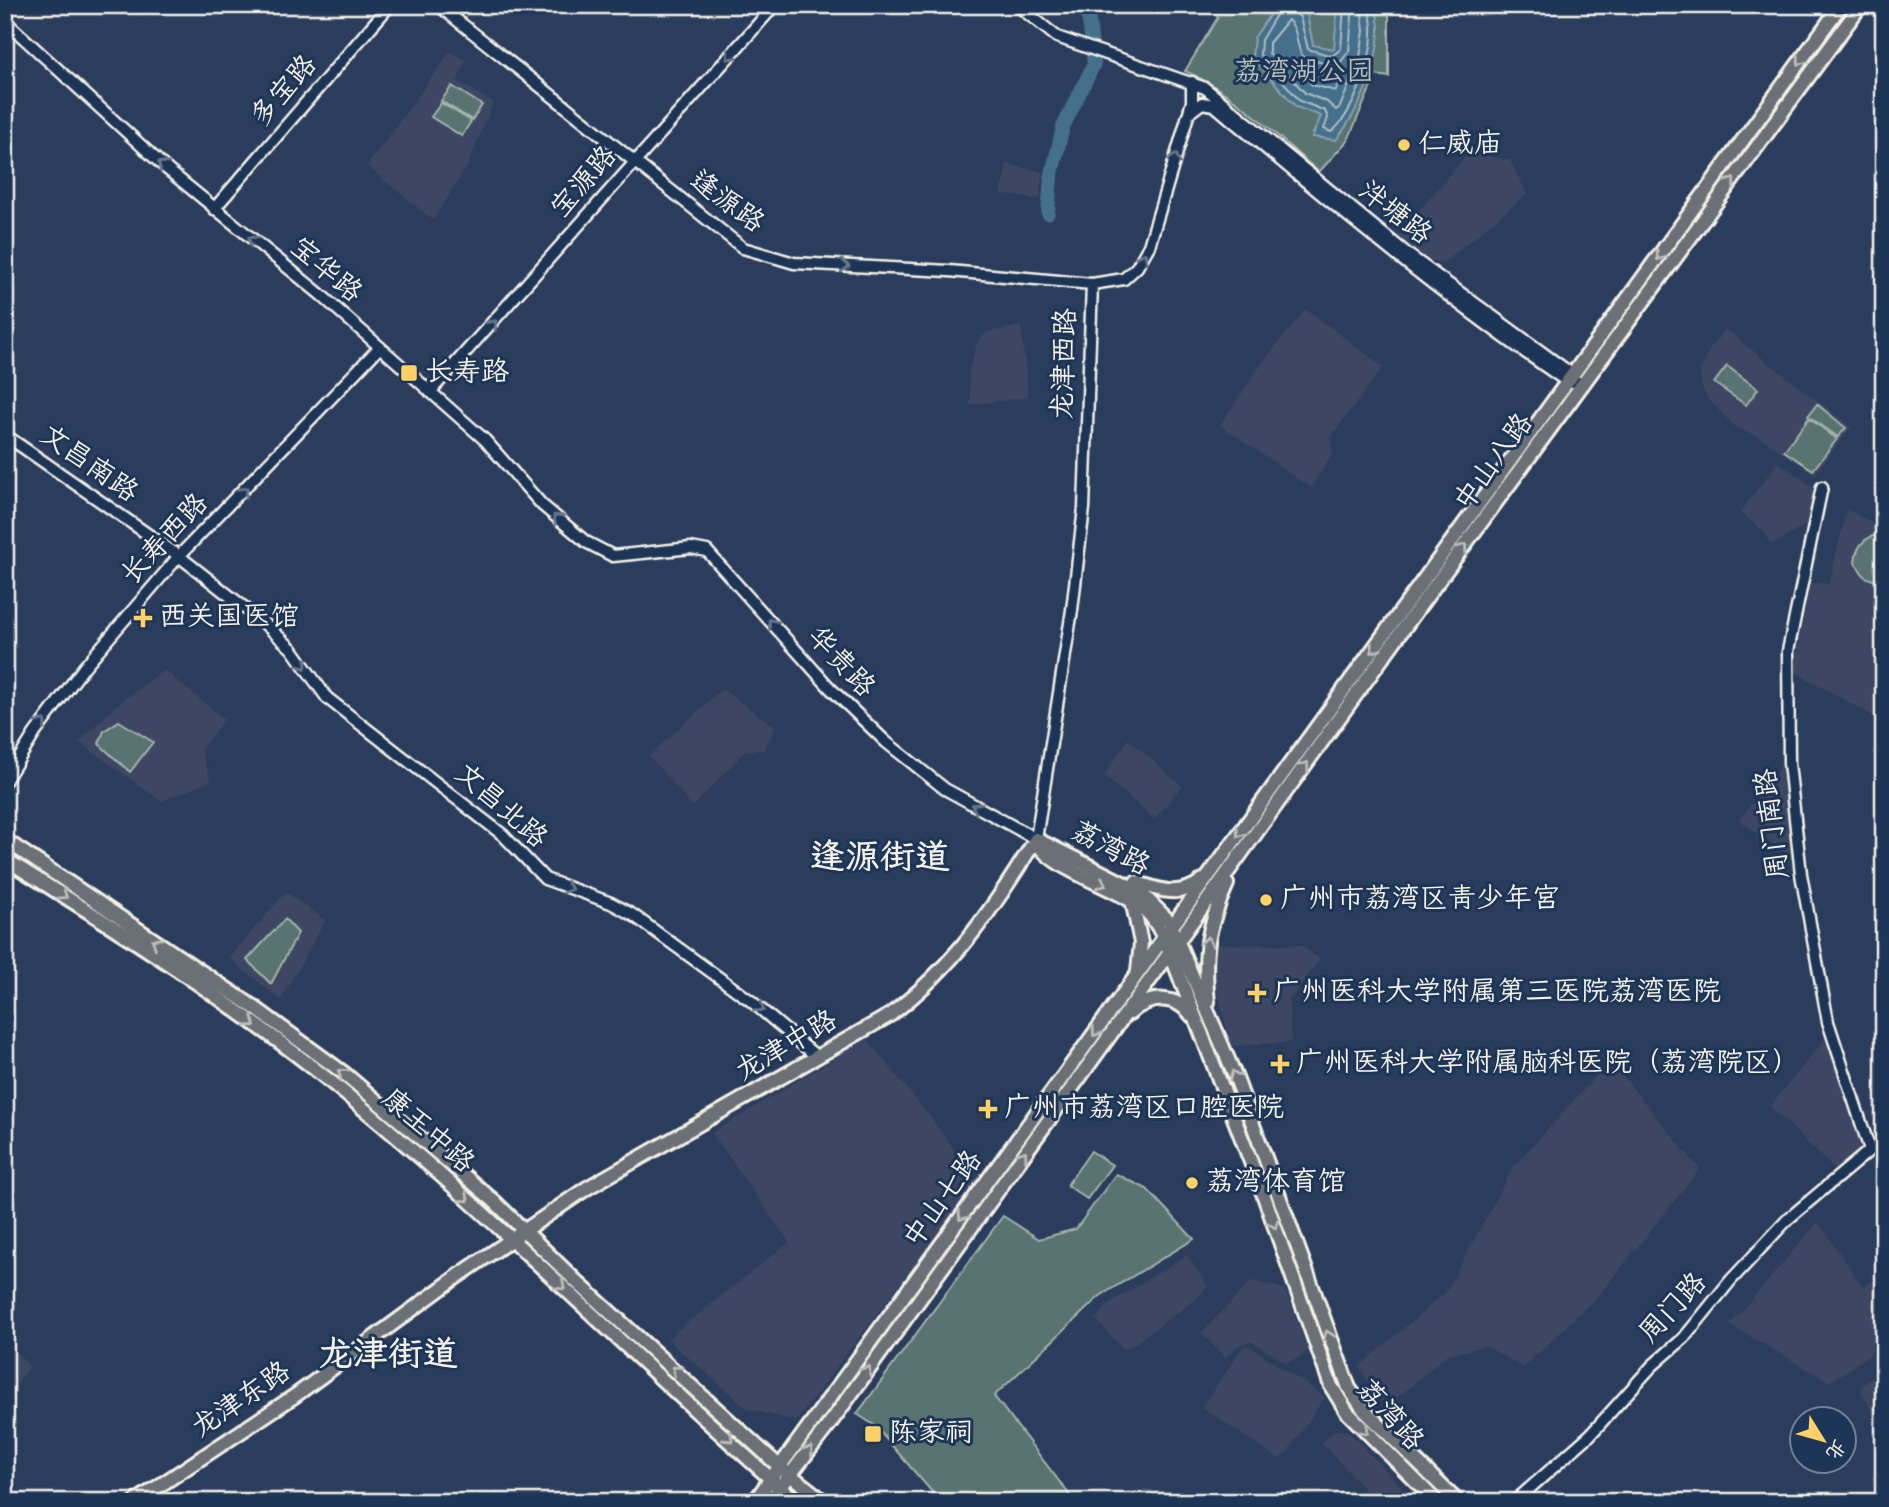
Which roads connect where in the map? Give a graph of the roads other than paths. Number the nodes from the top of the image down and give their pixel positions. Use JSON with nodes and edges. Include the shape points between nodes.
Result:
{"nodes":[{"id":1,"x":390,"y":5,"type":"edge"},
{"id":2,"x":438,"y":5,"type":"edge"},
{"id":3,"x":775,"y":5,"type":"edge"},
{"id":4,"x":1017,"y":5,"type":"edge"},
{"id":5,"x":1841,"y":5,"type":"edge"},
{"id":6,"x":1861,"y":5,"type":"edge"},
{"id":7,"x":5,"y":21,"type":"edge"},
{"id":8,"x":1193,"y":85,"type":"junction"},
{"id":9,"x":1214,"y":106,"type":"junction"},
{"id":10,"x":1188,"y":116,"type":"junction"},
{"id":11,"x":634,"y":162,"type":"junction"},
{"id":12,"x":214,"y":209,"type":"junction"},
{"id":13,"x":1092,"y":284,"type":"junction"},
{"id":14,"x":380,"y":347,"type":"junction"},
{"id":15,"x":1544,"y":365,"type":"junction"},
{"id":16,"x":1571,"y":379,"type":"junction"},
{"id":17,"x":1585,"y":382,"type":"junction"},
{"id":18,"x":430,"y":392,"type":"junction"},
{"id":19,"x":1559,"y":396,"type":"junction"},
{"id":20,"x":5,"y":435,"type":"edge"},
{"id":21,"x":1822,"y":487,"type":"dead end"},
{"id":22,"x":178,"y":556,"type":"junction"},
{"id":23,"x":613,"y":556,"type":"joint"},
{"id":24,"x":5,"y":781,"type":"edge"},
{"id":25,"x":1036,"y":839,"type":"junction"},
{"id":26,"x":5,"y":841,"type":"edge"},
{"id":27,"x":5,"y":859,"type":"edge"},
{"id":28,"x":1220,"y":861,"type":"junction"},
{"id":29,"x":1237,"y":861,"type":"junction"},
{"id":30,"x":1107,"y":872,"type":"junction"},
{"id":31,"x":1132,"y":900,"type":"junction"},
{"id":32,"x":1173,"y":927,"type":"junction"},
{"id":33,"x":1164,"y":939,"type":"junction"},
{"id":34,"x":1179,"y":941,"type":"junction"},
{"id":35,"x":1170,"y":952,"type":"junction"},
{"id":36,"x":1137,"y":978,"type":"junction"},
{"id":37,"x":1119,"y":1022,"type":"junction"},
{"id":38,"x":1198,"y":1023,"type":"junction"},
{"id":39,"x":1216,"y":1033,"type":"junction"},
{"id":40,"x":817,"y":1057,"type":"junction"},
{"id":41,"x":1870,"y":1150,"type":"joint"},
{"id":42,"x":523,"y":1230,"type":"junction"},
{"id":43,"x":510,"y":1240,"type":"junction"},
{"id":44,"x":823,"y":1422,"type":"junction"},
{"id":45,"x":785,"y":1471,"type":"junction"},
{"id":46,"x":776,"y":1482,"type":"junction"},
{"id":47,"x":135,"y":1502,"type":"edge"},
{"id":48,"x":754,"y":1502,"type":"edge"},
{"id":49,"x":769,"y":1502,"type":"edge"},
{"id":50,"x":797,"y":1502,"type":"edge"},
{"id":51,"x":825,"y":1502,"type":"edge"},
{"id":52,"x":1437,"y":1502,"type":"edge"},
{"id":53,"x":1458,"y":1502,"type":"edge"},
{"id":54,"x":1514,"y":1502,"type":"edge"}],
"edges":[{"from":1,"to":12,"type":"street","name":"多宝路"},
{"from":2,"to":11,"type":"street","name":"逢源路"},
{"from":3,"to":11,"type":"street","name":"宝源路","one_way":true},
{"from":4,"to":8,"type":"street","via":[[1066,40]]},
{"from":5,"to":16,"type":"main road","name":"中山八路","one_way":true},
{"from":17,"to":6,"type":"main road","name":"中山八路","one_way":true},
{"from":12,"to":7,"type":"street","name":"宝华路","one_way":true},
{"from":8,"to":9,"type":"street"},
{"from":8,"to":10,"type":"street","name":"龙津西路"},
{"from":8,"to":16,"type":"street","name":"泮塘路","via":[[1218,99],[1410,256]]},
{"from":9,"to":10,"type":"street","via":[[1196,105]]},
{"from":9,"to":15,"type":"street","via":[[1394,254]]},
{"from":13,"to":10,"type":"street","name":"龙津西路","one_way":true,"via":[[1124,279],[1145,256]]},
{"from":11,"to":13,"type":"street","name":"逢源路","one_way":true,"via":[[743,248],[777,260]]},
{"from":18,"to":11,"type":"street","name":"宝源路","one_way":true},
{"from":14,"to":12,"type":"street","name":"宝华路","one_way":true},
{"from":13,"to":25,"type":"street","name":"龙津西路","via":[[1084,508]]},
{"from":14,"to":18,"type":"street","name":"宝华路"},
{"from":22,"to":14,"type":"street","name":"长寿西路","one_way":true},
{"from":15,"to":16,"type":"street"},
{"from":15,"to":19,"type":"street"},
{"from":16,"to":17,"type":"street"},
{"from":16,"to":19,"type":"main road","name":"中山八路"},
{"from":29,"to":17,"type":"main road","name":"中山八路","one_way":true},
{"from":23,"to":18,"type":"street","name":"宝华路","one_way":true,"via":[[596,549],[557,519],[496,451]]},
{"from":19,"to":28,"type":"main road","name":"中山八路","one_way":true},
{"from":20,"to":22,"type":"street","name":"文昌南路"},
{"from":21,"to":41,"type":"street","name":"周门南路","via":[[1788,651],[1789,763],[1801,874],[1828,1022]]},
{"from":24,"to":22,"type":"street","name":"长寿西路","one_way":true,"via":[[85,666]]},
{"from":22,"to":40,"type":"street","name":"文昌北路","one_way":true,"via":[[282,638],[327,698],[503,835],[545,879],[633,915],[751,1001]]},
{"from":25,"to":23,"type":"street","name":"华贵路","one_way":true,"via":[[945,789],[889,745],[830,688],[707,551],[691,548]]},
{"from":25,"to":30,"type":"main road","name":"荔湾路"},
{"from":25,"to":31,"type":"main road","name":"荔湾路","one_way":true,"via":[[1047,856]]},
{"from":25,"to":40,"type":"main road","name":"龙津中路","via":[[994,907],[948,964],[890,1015]]},
{"from":42,"to":26,"type":"main road","name":"康王中路","one_way":true,"via":[[436,1149],[326,1060]]},
{"from":27,"to":43,"type":"main road","name":"康王中路","one_way":true,"via":[[121,933],[307,1063]]},
{"from":28,"to":30,"type":"main road","via":[[1195,887],[1176,892]]},
{"from":28,"to":32,"type":"main road","name":"中山八路"},
{"from":29,"to":34,"type":"main road","name":"中山八路"},
{"from":39,"to":29,"type":"main road","one_way":true,"via":[[1208,1003],[1205,948],[1212,918]]},
{"from":30,"to":32,"type":"main road","name":"荔湾路","via":[[1155,903]]},
{"from":31,"to":33,"type":"main road","name":"荔湾路","via":[[1155,920]]},
{"from":31,"to":36,"type":"main road","via":[[1141,943]]},
{"from":32,"to":33,"type":"main road","name":"中山七路"},
{"from":32,"to":34,"type":"main road","name":"荔湾路"},
{"from":33,"to":35,"type":"main road","name":"荔湾路"},
{"from":33,"to":36,"type":"main road","name":"中山七路"},
{"from":34,"to":35,"type":"main road","name":"中山八路"},
{"from":34,"to":39,"type":"main road","name":"荔湾路"},
{"from":35,"to":37,"type":"main road","name":"中山七路"},
{"from":35,"to":38,"type":"main road","name":"荔湾路"},
{"from":36,"to":44,"type":"main road","name":"中山七路","one_way":true},
{"from":37,"to":38,"type":"main road","via":[[1136,1008],[1161,999],[1177,1002]]},
{"from":44,"to":37,"type":"main road","name":"中山七路","one_way":true},
{"from":38,"to":52,"type":"main road","name":"荔湾路","one_way":true,"via":[[1331,1385],[1347,1412]]},
{"from":53,"to":39,"type":"main road","name":"荔湾路","one_way":true,"via":[[1365,1411],[1349,1388]]},
{"from":40,"to":42,"type":"main road","name":"龙津中路","via":[[603,1178]]},
{"from":41,"to":54,"type":"street","name":"周门路","via":[[1788,1219],[1684,1338],[1590,1435]]},
{"from":42,"to":43,"type":"main road","name":"龙津中路"},
{"from":45,"to":42,"type":"main road","name":"康王中路","one_way":true},
{"from":43,"to":46,"type":"main road","name":"康王中路","one_way":true},
{"from":43,"to":47,"type":"main road","name":"龙津东路","via":[[296,1395]]},
{"from":44,"to":45,"type":"main road","name":"中山七路"},
{"from":45,"to":46,"type":"main road","name":"中山七路"},
{"from":45,"to":51,"type":"main road","name":"康王中路"},
{"from":46,"to":48,"type":"main road","name":"中山七路"},
{"from":46,"to":49,"type":"main road","name":"中山七路"},
{"from":46,"to":50,"type":"main road","name":"康王中路"}]}
